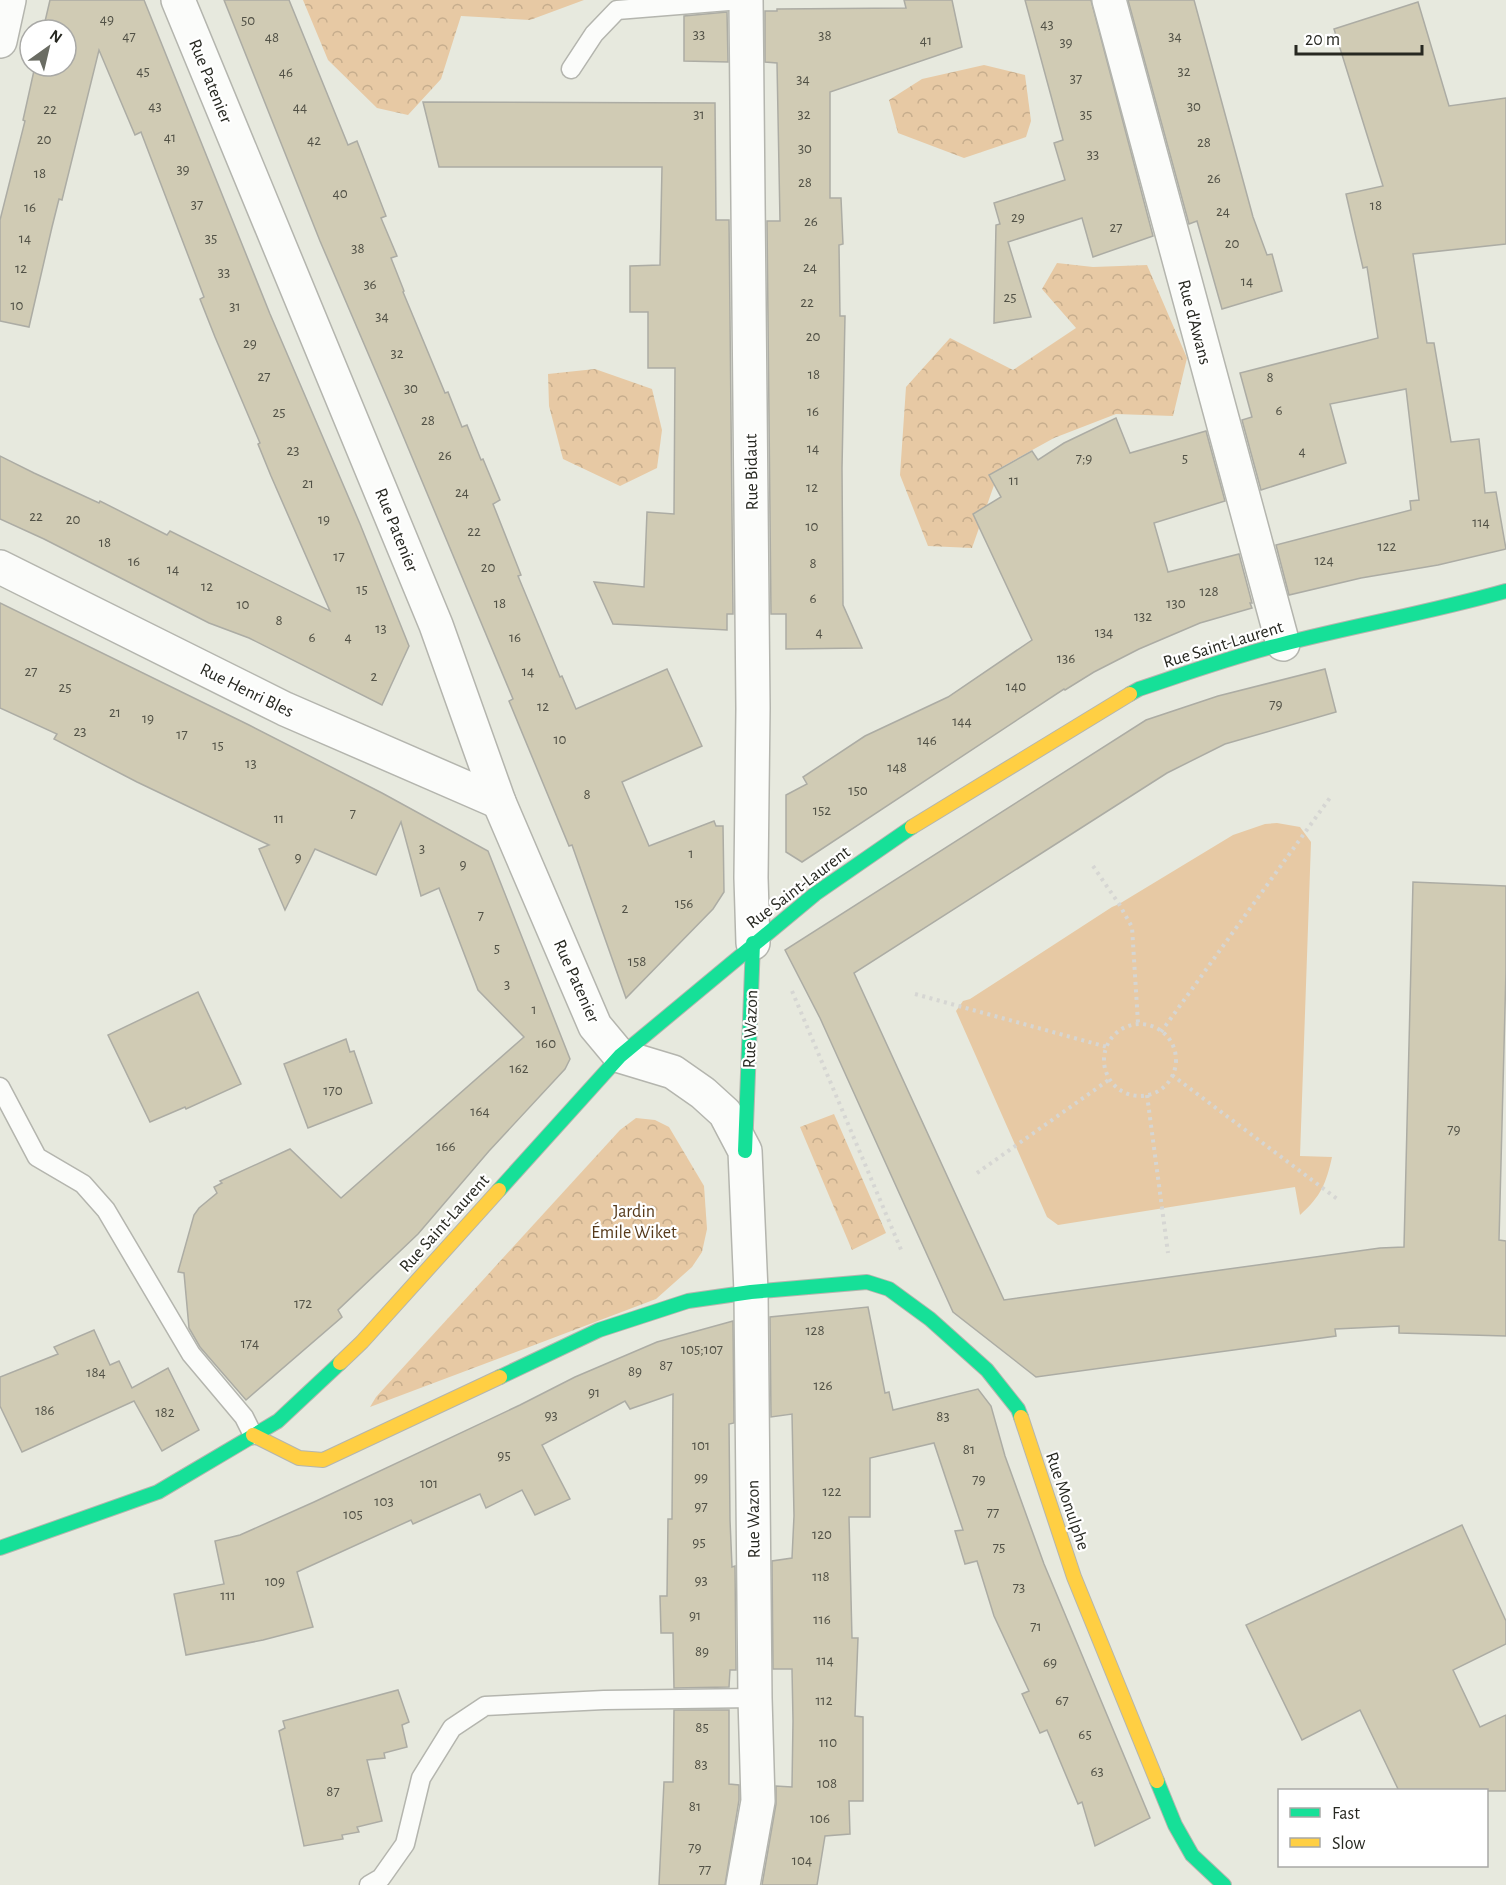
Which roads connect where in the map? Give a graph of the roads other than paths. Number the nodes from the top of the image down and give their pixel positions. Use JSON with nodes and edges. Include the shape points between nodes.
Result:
{"nodes":[{"id":1,"x":9,"y":0,"type":"edge"},
{"id":2,"x":178,"y":0,"type":"edge"},
{"id":3,"x":741,"y":0,"type":"edge"},
{"id":4,"x":746,"y":0,"type":"edge"},
{"id":5,"x":1109,"y":0,"type":"edge"},
{"id":6,"x":0,"y":41,"type":"edge"},
{"id":7,"x":571,"y":69,"type":"dead end"},
{"id":8,"x":0,"y":567,"type":"edge"},
{"id":9,"x":1506,"y":591,"type":"edge"},
{"id":10,"x":1282,"y":644,"type":"junction"},
{"id":11,"x":499,"y":802,"type":"junction"},
{"id":12,"x":753,"y":943,"type":"junction"},
{"id":13,"x":620,"y":1056,"type":"junction"},
{"id":14,"x":0,"y":1087,"type":"edge"},
{"id":15,"x":746,"y":1151,"type":"junction"},
{"id":16,"x":751,"y":1292,"type":"junction"},
{"id":17,"x":253,"y":1435,"type":"junction"},
{"id":18,"x":0,"y":1548,"type":"edge"},
{"id":19,"x":755,"y":1698,"type":"junction"},
{"id":20,"x":369,"y":1885,"type":"edge"},
{"id":21,"x":743,"y":1885,"type":"edge"},
{"id":22,"x":1224,"y":1885,"type":"edge"}],
"edges":[{"from":1,"to":6,"type":"street"},
{"from":2,"to":11,"type":"street","name":"Rue Patenier","via":[[436,625]]},
{"from":3,"to":7,"type":"lane","via":[[617,10],[594,34]]},
{"from":4,"to":12,"type":"street","name":"Rue Bidaut"},
{"from":5,"to":10,"type":"street","name":"Rue d'Awans"},
{"from":8,"to":11,"type":"street","name":"Rue Henri Bles","via":[[285,710]]},
{"from":9,"to":10,"type":"street","name":"Rue Saint-Laurent"},
{"from":10,"to":12,"type":"street","name":"Rue Saint-Laurent","via":[[1139,689],[896,836]]},
{"from":11,"to":13,"type":"street","name":"Rue Patenier","via":[[595,1026]]},
{"from":12,"to":13,"type":"street","name":"Rue Saint-Laurent"},
{"from":12,"to":15,"type":"street","name":"Rue Wazon"},
{"from":13,"to":15,"type":"street","name":"Rue Wazon","via":[[673,1072],[703,1093],[725,1113]]},
{"from":13,"to":17,"type":"street","name":"Rue Saint-Laurent","via":[[362,1342],[278,1421]]},
{"from":14,"to":17,"type":"lane","via":[[37,1157],[83,1184],[106,1210],[191,1354],[244,1417]]},
{"from":15,"to":16,"type":"street","name":"Rue Wazon"},
{"from":16,"to":17,"type":"street","via":[[688,1301],[599,1330],[323,1460],[299,1458]]},
{"from":16,"to":19,"type":"street","name":"Rue Wazon"},
{"from":16,"to":22,"type":"street","name":"Rue Monulphe","via":[[867,1282],[889,1289],[987,1370],[1018,1409],[1074,1576],[1175,1825],[1192,1855]]},
{"from":17,"to":18,"type":"street","name":"Rue Saint-Laurent","via":[[158,1492]]},
{"from":19,"to":20,"type":"lane","via":[[604,1700],[485,1707],[452,1728],[422,1778],[405,1844],[381,1878]]},
{"from":19,"to":21,"type":"street","name":"Rue Wazon","via":[[758,1801]]}]}
